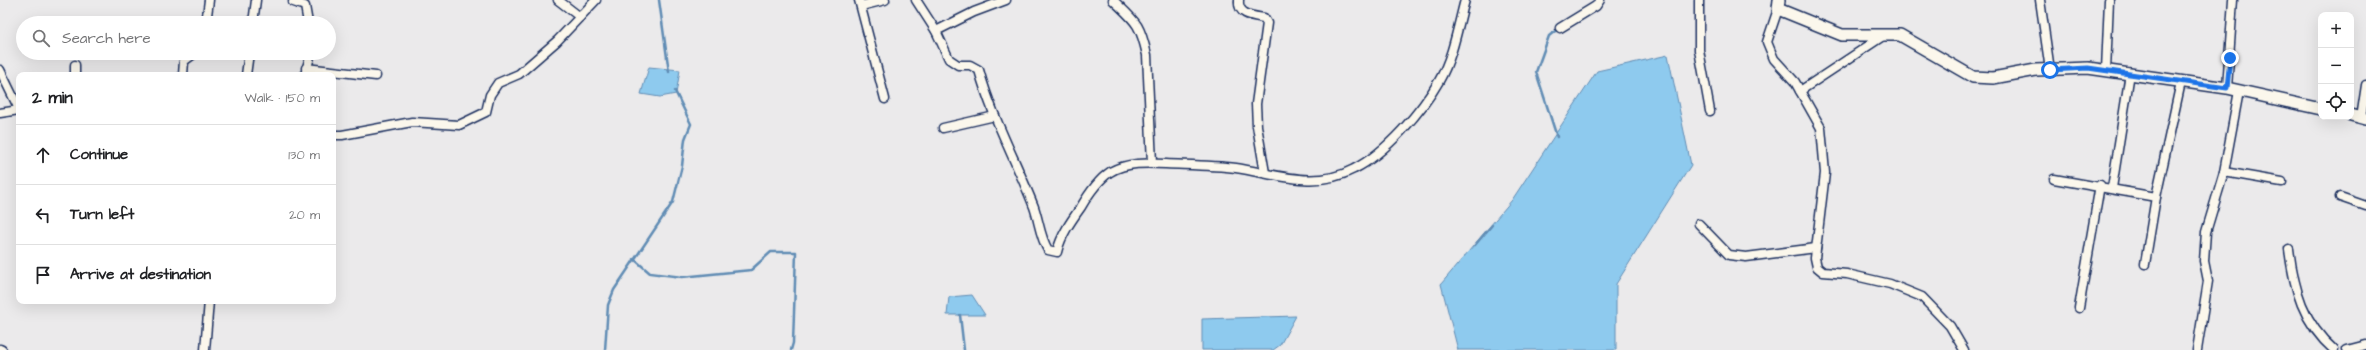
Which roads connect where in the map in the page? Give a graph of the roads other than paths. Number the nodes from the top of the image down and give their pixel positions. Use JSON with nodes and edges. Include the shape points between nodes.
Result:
{"nodes":[{"id":1,"x":209,"y":0,"type":"edge"},
{"id":2,"x":256,"y":0,"type":"edge"},
{"id":3,"x":558,"y":0,"type":"edge"},
{"id":4,"x":596,"y":0,"type":"edge"},
{"id":5,"x":885,"y":0,"type":"edge"},
{"id":6,"x":916,"y":0,"type":"edge"},
{"id":7,"x":1006,"y":0,"type":"edge"},
{"id":8,"x":1113,"y":0,"type":"edge"},
{"id":9,"x":1239,"y":0,"type":"edge"},
{"id":10,"x":1466,"y":0,"type":"edge"},
{"id":11,"x":1600,"y":0,"type":"edge"},
{"id":12,"x":1699,"y":0,"type":"edge"},
{"id":13,"x":2040,"y":0,"type":"edge"},
{"id":14,"x":2109,"y":0,"type":"edge"},
{"id":15,"x":2233,"y":0,"type":"edge"},
{"id":16,"x":293,"y":2,"type":"dead end"},
{"id":17,"x":860,"y":3,"type":"edge"},
{"id":18,"x":1778,"y":5,"type":"edge"},
{"id":19,"x":207,"y":16,"type":"edge"},
{"id":20,"x":254,"y":16,"type":"edge"},
{"id":21,"x":307,"y":16,"type":"edge"},
{"id":22,"x":580,"y":17,"type":"junction"},
{"id":23,"x":1560,"y":28,"type":"dead end"},
{"id":24,"x":936,"y":30,"type":"junction"},
{"id":25,"x":1883,"y":36,"type":"junction"},
{"id":26,"x":185,"y":60,"type":"edge"},
{"id":27,"x":248,"y":60,"type":"edge"},
{"id":28,"x":309,"y":60,"type":"edge"},
{"id":29,"x":75,"y":65,"type":"dead end"},
{"id":30,"x":0,"y":70,"type":"edge"},
{"id":31,"x":2050,"y":70,"type":"junction"},
{"id":32,"x":2106,"y":70,"type":"junction"},
{"id":33,"x":75,"y":72,"type":"edge"},
{"id":34,"x":183,"y":72,"type":"edge"},
{"id":35,"x":246,"y":72,"type":"edge"},
{"id":36,"x":306,"y":72,"type":"edge"},
{"id":37,"x":2130,"y":73,"type":"junction"},
{"id":38,"x":336,"y":74,"type":"edge"},
{"id":39,"x":376,"y":76,"type":"dead end"},
{"id":40,"x":2181,"y":82,"type":"junction"},
{"id":41,"x":2366,"y":85,"type":"edge"},
{"id":42,"x":2227,"y":88,"type":"junction"},
{"id":43,"x":1800,"y":91,"type":"junction"},
{"id":44,"x":2239,"y":91,"type":"junction"},
{"id":45,"x":885,"y":100,"type":"dead end"},
{"id":46,"x":16,"y":103,"type":"edge"},
{"id":47,"x":2318,"y":108,"type":"edge"},
{"id":48,"x":16,"y":110,"type":"edge"},
{"id":49,"x":1710,"y":111,"type":"dead end"},
{"id":50,"x":0,"y":113,"type":"edge"},
{"id":51,"x":995,"y":116,"type":"junction"},
{"id":52,"x":2359,"y":117,"type":"edge"},
{"id":53,"x":943,"y":128,"type":"dead end"},
{"id":54,"x":336,"y":135,"type":"edge"},
{"id":55,"x":1152,"y":163,"type":"junction"},
{"id":56,"x":2224,"y":172,"type":"junction"},
{"id":57,"x":1265,"y":174,"type":"junction"},
{"id":58,"x":2054,"y":179,"type":"dead end"},
{"id":59,"x":2282,"y":182,"type":"dead end"},
{"id":60,"x":2100,"y":186,"type":"junction"},
{"id":61,"x":2112,"y":188,"type":"junction"},
{"id":62,"x":2156,"y":197,"type":"junction"},
{"id":63,"x":2340,"y":198,"type":"dead end"},
{"id":64,"x":2366,"y":206,"type":"edge"},
{"id":65,"x":1699,"y":224,"type":"dead end"},
{"id":66,"x":1816,"y":248,"type":"junction"},
{"id":67,"x":2290,"y":249,"type":"dead end"},
{"id":68,"x":2146,"y":264,"type":"dead end"},
{"id":69,"x":209,"y":304,"type":"edge"},
{"id":70,"x":2079,"y":308,"type":"dead end"},
{"id":71,"x":2366,"y":345,"type":"edge"},
{"id":72,"x":205,"y":350,"type":"edge"},
{"id":73,"x":1964,"y":350,"type":"edge"},
{"id":74,"x":2197,"y":350,"type":"edge"},
{"id":75,"x":2334,"y":350,"type":"edge"},
{"id":76,"x":2347,"y":350,"type":"edge"}],
"edges":[{"from":1,"to":19,"type":"street"},
{"from":2,"to":20,"type":"street"},
{"from":3,"to":22,"type":"street"},
{"from":4,"to":22,"type":"street"},
{"from":5,"to":17,"type":"street"},
{"from":6,"to":24,"type":"street"},
{"from":7,"to":24,"type":"street"},
{"from":8,"to":55,"type":"street","via":[[1139,25],[1144,41],[1147,55]]},
{"from":9,"to":57,"type":"street","via":[[1245,14],[1264,18],[1267,23],[1256,104]]},
{"from":10,"to":57,"type":"street","via":[[1440,80],[1397,137],[1380,152],[1354,170],[1331,177],[1311,180],[1288,179]]},
{"from":11,"to":23,"type":"street","via":[[1596,6]]},
{"from":12,"to":49,"type":"street","via":[[1699,50]]},
{"from":13,"to":31,"type":"street"},
{"from":14,"to":32,"type":"street"},
{"from":15,"to":42,"type":"street"},
{"from":16,"to":21,"type":"street","via":[[305,6]]},
{"from":17,"to":45,"type":"street"},
{"from":18,"to":25,"type":"street","via":[[1842,35]]},
{"from":18,"to":43,"type":"street","via":[[1767,42],[1774,59]]},
{"from":22,"to":54,"type":"street","via":[[519,74],[498,83],[490,95],[486,112],[459,125],[412,122]]},
{"from":24,"to":51,"type":"street","via":[[952,63],[976,67],[979,70]]},
{"from":25,"to":31,"type":"street","via":[[1900,35],[1973,77],[1993,78]]},
{"from":25,"to":43,"type":"street"},
{"from":26,"to":34,"type":"street"},
{"from":27,"to":35,"type":"street"},
{"from":28,"to":36,"type":"street"},
{"from":29,"to":33,"type":"street"},
{"from":30,"to":46,"type":"street"},
{"from":31,"to":32,"type":"street"},
{"from":32,"to":37,"type":"street"},
{"from":37,"to":40,"type":"street"},
{"from":37,"to":61,"type":"street"},
{"from":38,"to":39,"type":"street"},
{"from":40,"to":42,"type":"street"},
{"from":40,"to":62,"type":"street"},
{"from":41,"to":52,"type":"street"},
{"from":42,"to":44,"type":"street"},
{"from":43,"to":66,"type":"street","via":[[1821,128],[1825,173]]},
{"from":44,"to":47,"type":"street"},
{"from":44,"to":56,"type":"street"},
{"from":48,"to":50,"type":"street"},
{"from":51,"to":53,"type":"street"},
{"from":51,"to":55,"type":"street","via":[[1034,208],[1043,243],[1048,250],[1057,252],[1067,227],[1085,200],[1110,173],[1126,166]]},
{"from":55,"to":57,"type":"street","via":[[1235,168]]},
{"from":56,"to":59,"type":"street"},
{"from":56,"to":74,"type":"street","via":[[2206,232],[2204,261],[2208,281]]},
{"from":58,"to":60,"type":"street"},
{"from":60,"to":61,"type":"street"},
{"from":60,"to":70,"type":"street"},
{"from":61,"to":62,"type":"street"},
{"from":62,"to":68,"type":"street"},
{"from":63,"to":64,"type":"street"},
{"from":65,"to":66,"type":"street","via":[[1729,255],[1746,257]]},
{"from":66,"to":73,"type":"street","via":[[1817,267],[1823,272],[1847,274],[1890,284],[1922,297],[1950,326]]},
{"from":67,"to":75,"type":"street","via":[[2293,280],[2302,307],[2312,326]]},
{"from":69,"to":72,"type":"street"},
{"from":71,"to":76,"type":"street"}]}
